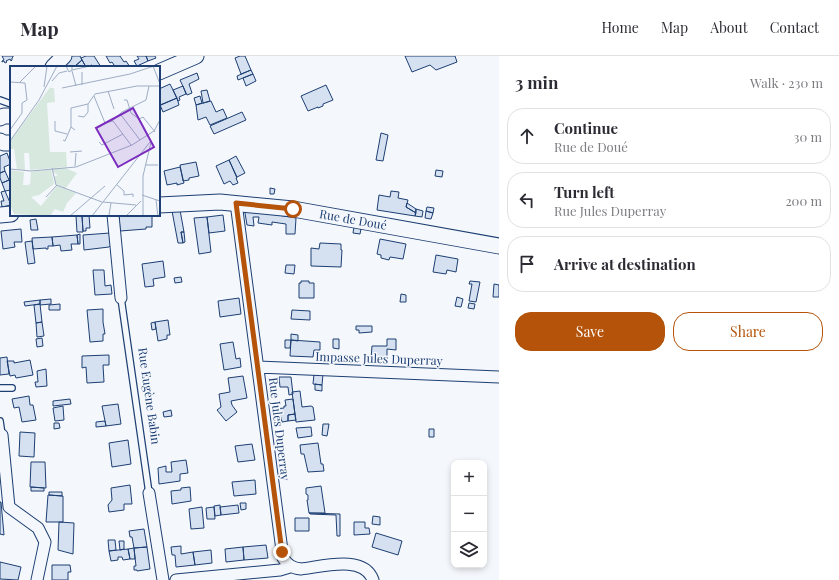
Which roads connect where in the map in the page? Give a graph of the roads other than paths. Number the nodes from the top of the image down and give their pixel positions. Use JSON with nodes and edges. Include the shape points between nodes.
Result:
{"nodes":[{"id":1,"x":64,"y":56,"type":"edge"},
{"id":2,"x":196,"y":56,"type":"edge"},
{"id":3,"x":54,"y":66,"type":"edge"},
{"id":4,"x":160,"y":72,"type":"edge"},
{"id":5,"x":0,"y":100,"type":"edge"},
{"id":6,"x":8,"y":112,"type":"edge"},
{"id":7,"x":0,"y":141,"type":"edge"},
{"id":8,"x":10,"y":143,"type":"edge"},
{"id":9,"x":236,"y":203,"type":"junction"},
{"id":10,"x":160,"y":205,"type":"edge"},
{"id":11,"x":10,"y":214,"type":"edge"},
{"id":12,"x":0,"y":215,"type":"edge"},
{"id":13,"x":113,"y":216,"type":"edge"},
{"id":14,"x":499,"y":246,"type":"edge"},
{"id":15,"x":121,"y":298,"type":"joint"},
{"id":16,"x":258,"y":366,"type":"junction"},
{"id":17,"x":499,"y":377,"type":"edge"},
{"id":18,"x":0,"y":388,"type":"edge"},
{"id":19,"x":12,"y":388,"type":"dead end"},
{"id":20,"x":0,"y":421,"type":"edge"},
{"id":21,"x":1,"y":435,"type":"edge"},
{"id":22,"x":150,"y":493,"type":"joint"},
{"id":23,"x":290,"y":567,"type":"junction"},
{"id":24,"x":37,"y":580,"type":"edge"},
{"id":25,"x":163,"y":580,"type":"edge"},
{"id":26,"x":176,"y":580,"type":"edge"},
{"id":27,"x":373,"y":580,"type":"edge"}],
"edges":[{"from":1,"to":3,"type":"street"},
{"from":2,"to":4,"type":"street"},
{"from":5,"to":6,"type":"lane"},
{"from":7,"to":8,"type":"street"},
{"from":9,"to":10,"type":"street","name":"Rue de Doué"},
{"from":9,"to":14,"type":"street","name":"Rue de Doué","via":[[293,209]]},
{"from":9,"to":16,"type":"street","name":"Rue Jules Duperray"},
{"from":11,"to":12,"type":"street"},
{"from":13,"to":15,"type":"street","name":"Rue Eugène Babin"},
{"from":15,"to":22,"type":"lane","name":"Rue Eugène Babin"},
{"from":16,"to":17,"type":"street","name":"Impasse Jules Duperray"},
{"from":16,"to":23,"type":"street","name":"Rue Jules Duperray","via":[[282,552]]},
{"from":18,"to":19,"type":"lane"},
{"from":20,"to":21,"type":"lane"},
{"from":21,"to":24,"type":"street","via":[[9,507],[38,528],[45,542]]},
{"from":22,"to":25,"type":"street","name":"Rue Eugène Babin"},
{"from":23,"to":26,"type":"street"},
{"from":23,"to":27,"type":"street","via":[[301,569],[349,563],[362,567],[369,572]]}]}
